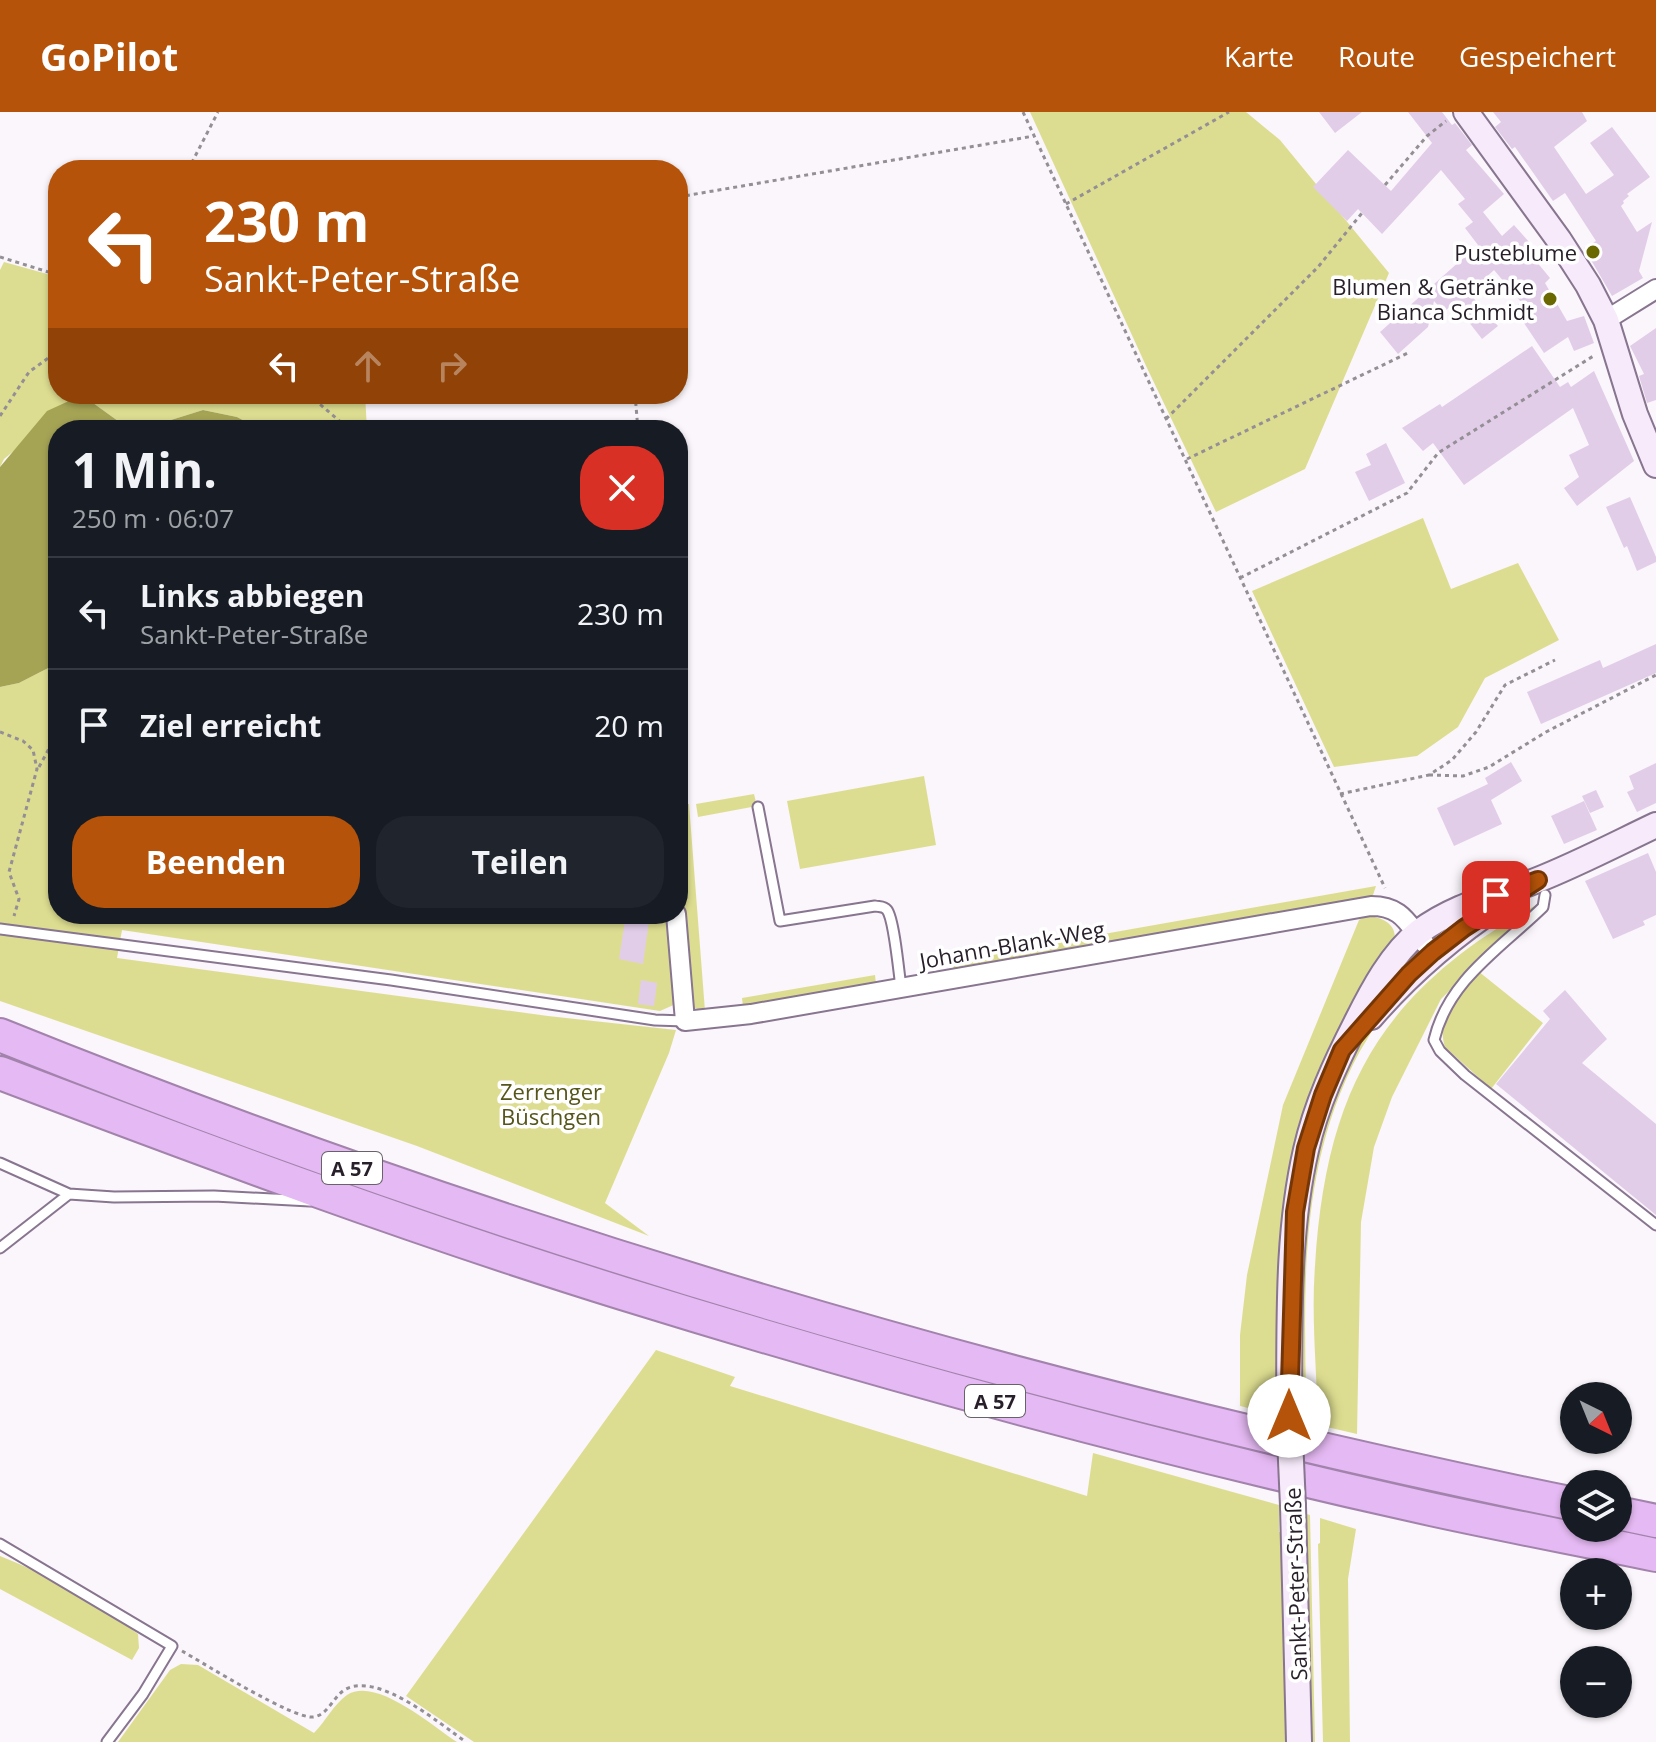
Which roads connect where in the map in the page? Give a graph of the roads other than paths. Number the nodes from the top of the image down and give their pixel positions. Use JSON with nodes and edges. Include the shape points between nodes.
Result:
{"nodes":[{"id":1,"x":1456,"y":117,"type":"edge"},
{"id":2,"x":1656,"y":289,"type":"edge"},
{"id":3,"x":1606,"y":320,"type":"junction"},
{"id":4,"x":1656,"y":465,"type":"edge"},
{"id":5,"x":758,"y":807,"type":"dead end"},
{"id":6,"x":1656,"y":825,"type":"edge"},
{"id":7,"x":1542,"y":888,"type":"junction"},
{"id":8,"x":677,"y":924,"type":"edge"},
{"id":9,"x":5,"y":930,"type":"edge"},
{"id":10,"x":1416,"y":934,"type":"junction"},
{"id":11,"x":1433,"y":952,"type":"junction"},
{"id":12,"x":901,"y":988,"type":"junction"},
{"id":13,"x":685,"y":1021,"type":"junction"},
{"id":14,"x":0,"y":1035,"type":"edge"},
{"id":15,"x":1342,"y":1050,"type":"junction"},
{"id":16,"x":91,"y":1058,"type":"dead end"},
{"id":17,"x":0,"y":1073,"type":"edge"},
{"id":18,"x":166,"y":1101,"type":"junction"},
{"id":19,"x":0,"y":1163,"type":"edge"},
{"id":20,"x":69,"y":1194,"type":"junction"},
{"id":21,"x":349,"y":1203,"type":"junction"},
{"id":22,"x":1656,"y":1225,"type":"edge"},
{"id":23,"x":3,"y":1243,"type":"edge"},
{"id":24,"x":1560,"y":1501,"type":"edge"},
{"id":25,"x":1632,"y":1516,"type":"edge"},
{"id":26,"x":1656,"y":1521,"type":"edge"},
{"id":27,"x":0,"y":1544,"type":"edge"},
{"id":28,"x":1656,"y":1555,"type":"edge"},
{"id":29,"x":107,"y":1742,"type":"edge"},
{"id":30,"x":1299,"y":1742,"type":"edge"}],
"edges":[{"from":1,"to":3,"type":"street","via":[[1559,240]]},
{"from":2,"to":3,"type":"street"},
{"from":3,"to":4,"type":"street"},
{"from":5,"to":12,"type":"lane","via":[[780,921],[882,907],[891,924]]},
{"from":6,"to":7,"type":"street","name":"Sankt-Peter-Straße"},
{"from":7,"to":10,"type":"street","name":"Sankt-Peter-Straße","via":[[1445,914]]},
{"from":7,"to":11,"type":"street","name":"Sankt-Peter-Straße","via":[[1464,928]]},
{"from":7,"to":22,"type":"lane","via":[[1543,907],[1458,988],[1434,1040],[1465,1075]]},
{"from":8,"to":13,"type":"street"},
{"from":9,"to":13,"type":"lane"},
{"from":10,"to":11,"type":"street"},
{"from":10,"to":12,"type":"street","name":"Johann-Blank-Weg","via":[[1391,907],[1371,906]]},
{"from":10,"to":15,"type":"street","name":"Sankt-Peter-Straße","via":[[1368,998]]},
{"from":11,"to":15,"type":"street","name":"Sankt-Peter-Straße"},
{"from":12,"to":13,"type":"street","name":"Johann-Blank-Weg"},
{"from":14,"to":18,"type":"highway","number":"A 57"},
{"from":15,"to":30,"type":"street","name":"Sankt-Peter-Straße","bridge":true,"via":[[1306,1148],[1295,1212],[1289,1416]]},
{"from":16,"to":18,"type":"lane"},
{"from":17,"to":21,"type":"highway","number":"A 57"},
{"from":18,"to":24,"type":"highway","number":"A 57","via":[[618,1257],[979,1363],[1187,1418]]},
{"from":19,"to":20,"type":"lane"},
{"from":20,"to":21,"type":"lane"},
{"from":20,"to":23,"type":"lane"},
{"from":21,"to":28,"type":"highway","number":"A 57","via":[[622,1293],[969,1394],[1426,1508]]},
{"from":25,"to":26,"type":"highway"},
{"from":27,"to":29,"type":"lane","via":[[172,1646]]}]}
